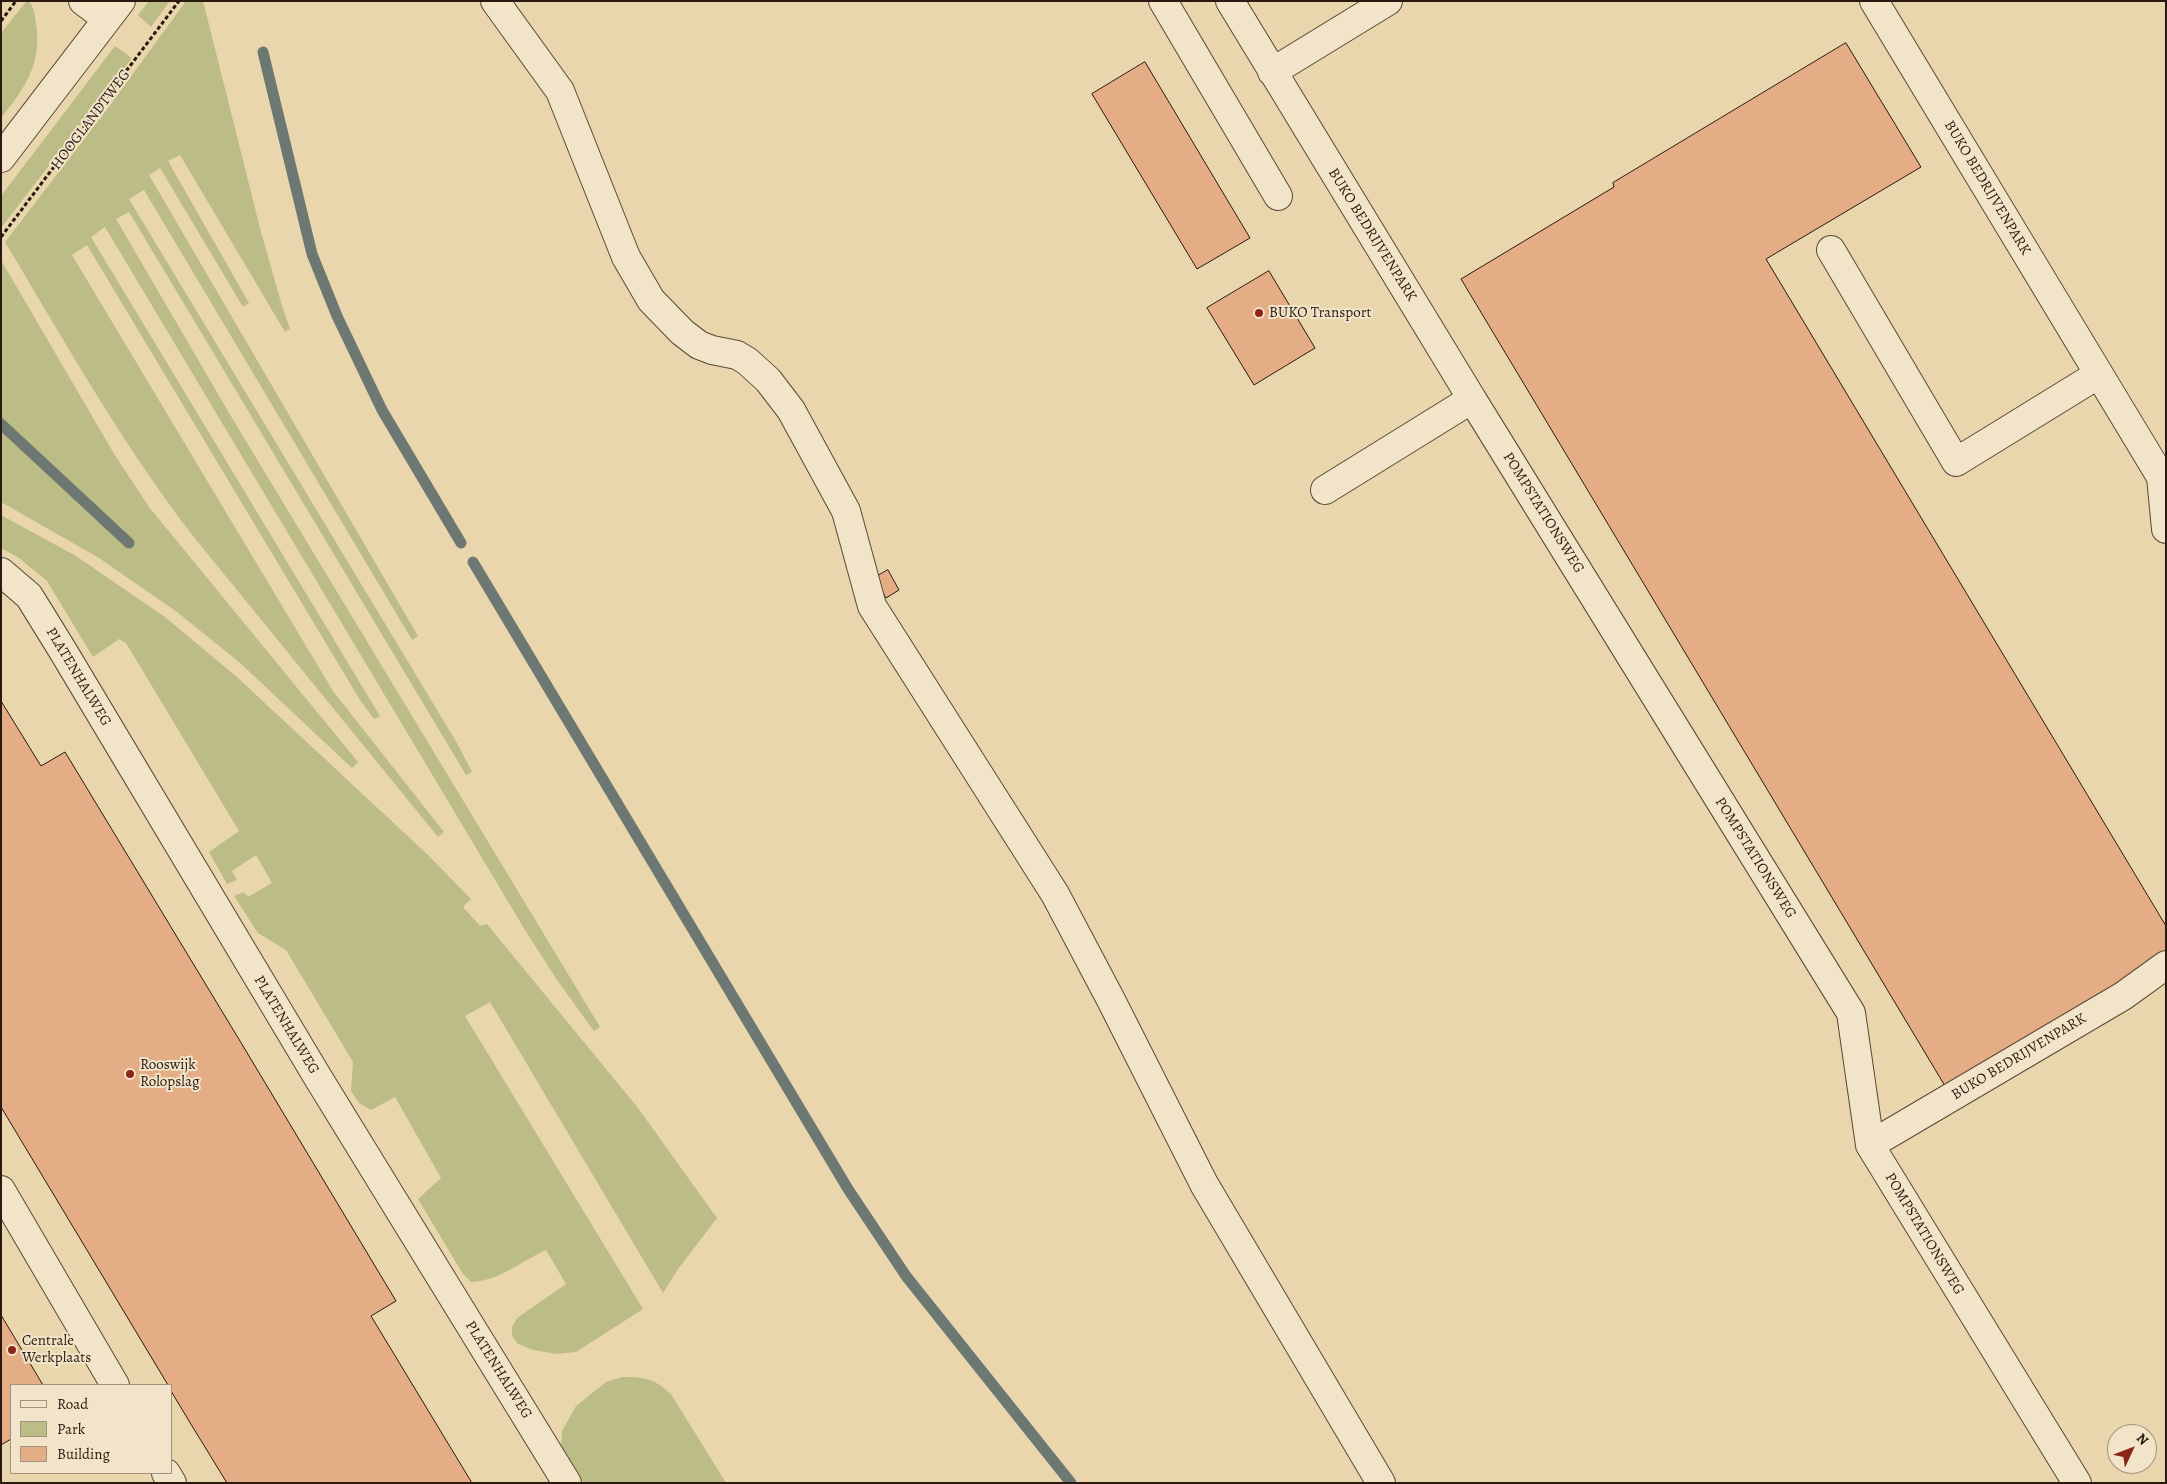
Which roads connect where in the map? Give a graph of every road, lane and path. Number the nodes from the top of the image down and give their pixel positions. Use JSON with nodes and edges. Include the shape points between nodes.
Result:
{"nodes":[{"id":1,"x":16,"y":1,"type":"edge"},
{"id":2,"x":83,"y":1,"type":"edge"},
{"id":3,"x":179,"y":1,"type":"edge"},
{"id":4,"x":496,"y":1,"type":"edge"},
{"id":5,"x":1163,"y":1,"type":"edge"},
{"id":6,"x":1230,"y":1,"type":"edge"},
{"id":7,"x":1388,"y":1,"type":"edge"},
{"id":8,"x":1874,"y":1,"type":"edge"},
{"id":9,"x":114,"y":10,"type":"edge"},
{"id":10,"x":1,"y":21,"type":"edge"},
{"id":11,"x":1272,"y":72,"type":"junction"},
{"id":12,"x":1,"y":158,"type":"edge"},
{"id":13,"x":1278,"y":196,"type":"dead end"},
{"id":14,"x":1,"y":237,"type":"edge"},
{"id":15,"x":1831,"y":250,"type":"dead end"},
{"id":16,"x":2099,"y":374,"type":"junction"},
{"id":17,"x":1472,"y":398,"type":"junction"},
{"id":18,"x":1326,"y":490,"type":"dead end"},
{"id":19,"x":2166,"y":529,"type":"edge"},
{"id":20,"x":1,"y":572,"type":"edge"},
{"id":21,"x":2166,"y":965,"type":"edge"},
{"id":22,"x":1870,"y":1145,"type":"junction"},
{"id":23,"x":1,"y":1190,"type":"edge"},
{"id":24,"x":114,"y":1384,"type":"edge"},
{"id":25,"x":567,"y":1483,"type":"edge"},
{"id":26,"x":1381,"y":1483,"type":"edge"},
{"id":27,"x":2077,"y":1483,"type":"edge"}],
"edges":[{"from":1,"to":10,"type":"path"},
{"from":2,"to":9,"type":"street"},
{"from":3,"to":14,"type":"path","name":"HOOGLANDTWEG"},
{"from":4,"to":26,"type":"street","via":[[560,91],[626,257],[651,300],[693,341],[747,361],[768,380],[791,410],[846,510],[872,606],[1055,894],[1204,1184]]},
{"from":5,"to":13,"type":"street"},
{"from":6,"to":11,"type":"street","name":"BUKO BEDRIJVENPARK"},
{"from":7,"to":11,"type":"street"},
{"from":8,"to":16,"type":"street","name":"BUKO BEDRIJVENPARK"},
{"from":9,"to":12,"type":"street"},
{"from":11,"to":17,"type":"street","name":"BUKO BEDRIJVENPARK"},
{"from":15,"to":16,"type":"street","via":[[1956,462]]},
{"from":16,"to":19,"type":"street","name":"BUKO BEDRIJVENPARK","via":[[2160,477]]},
{"from":17,"to":18,"type":"street"},
{"from":17,"to":22,"type":"street","name":"POMPSTATIONSWEG","via":[[1851,1012]]},
{"from":20,"to":25,"type":"street","name":"PLATENHALWEG","via":[[29,596],[317,1076]]},
{"from":21,"to":22,"type":"street","name":"BUKO BEDRIJVENPARK","via":[[2123,996]]},
{"from":22,"to":27,"type":"street","name":"POMPSTATIONSWEG"},
{"from":23,"to":24,"type":"street"}]}
